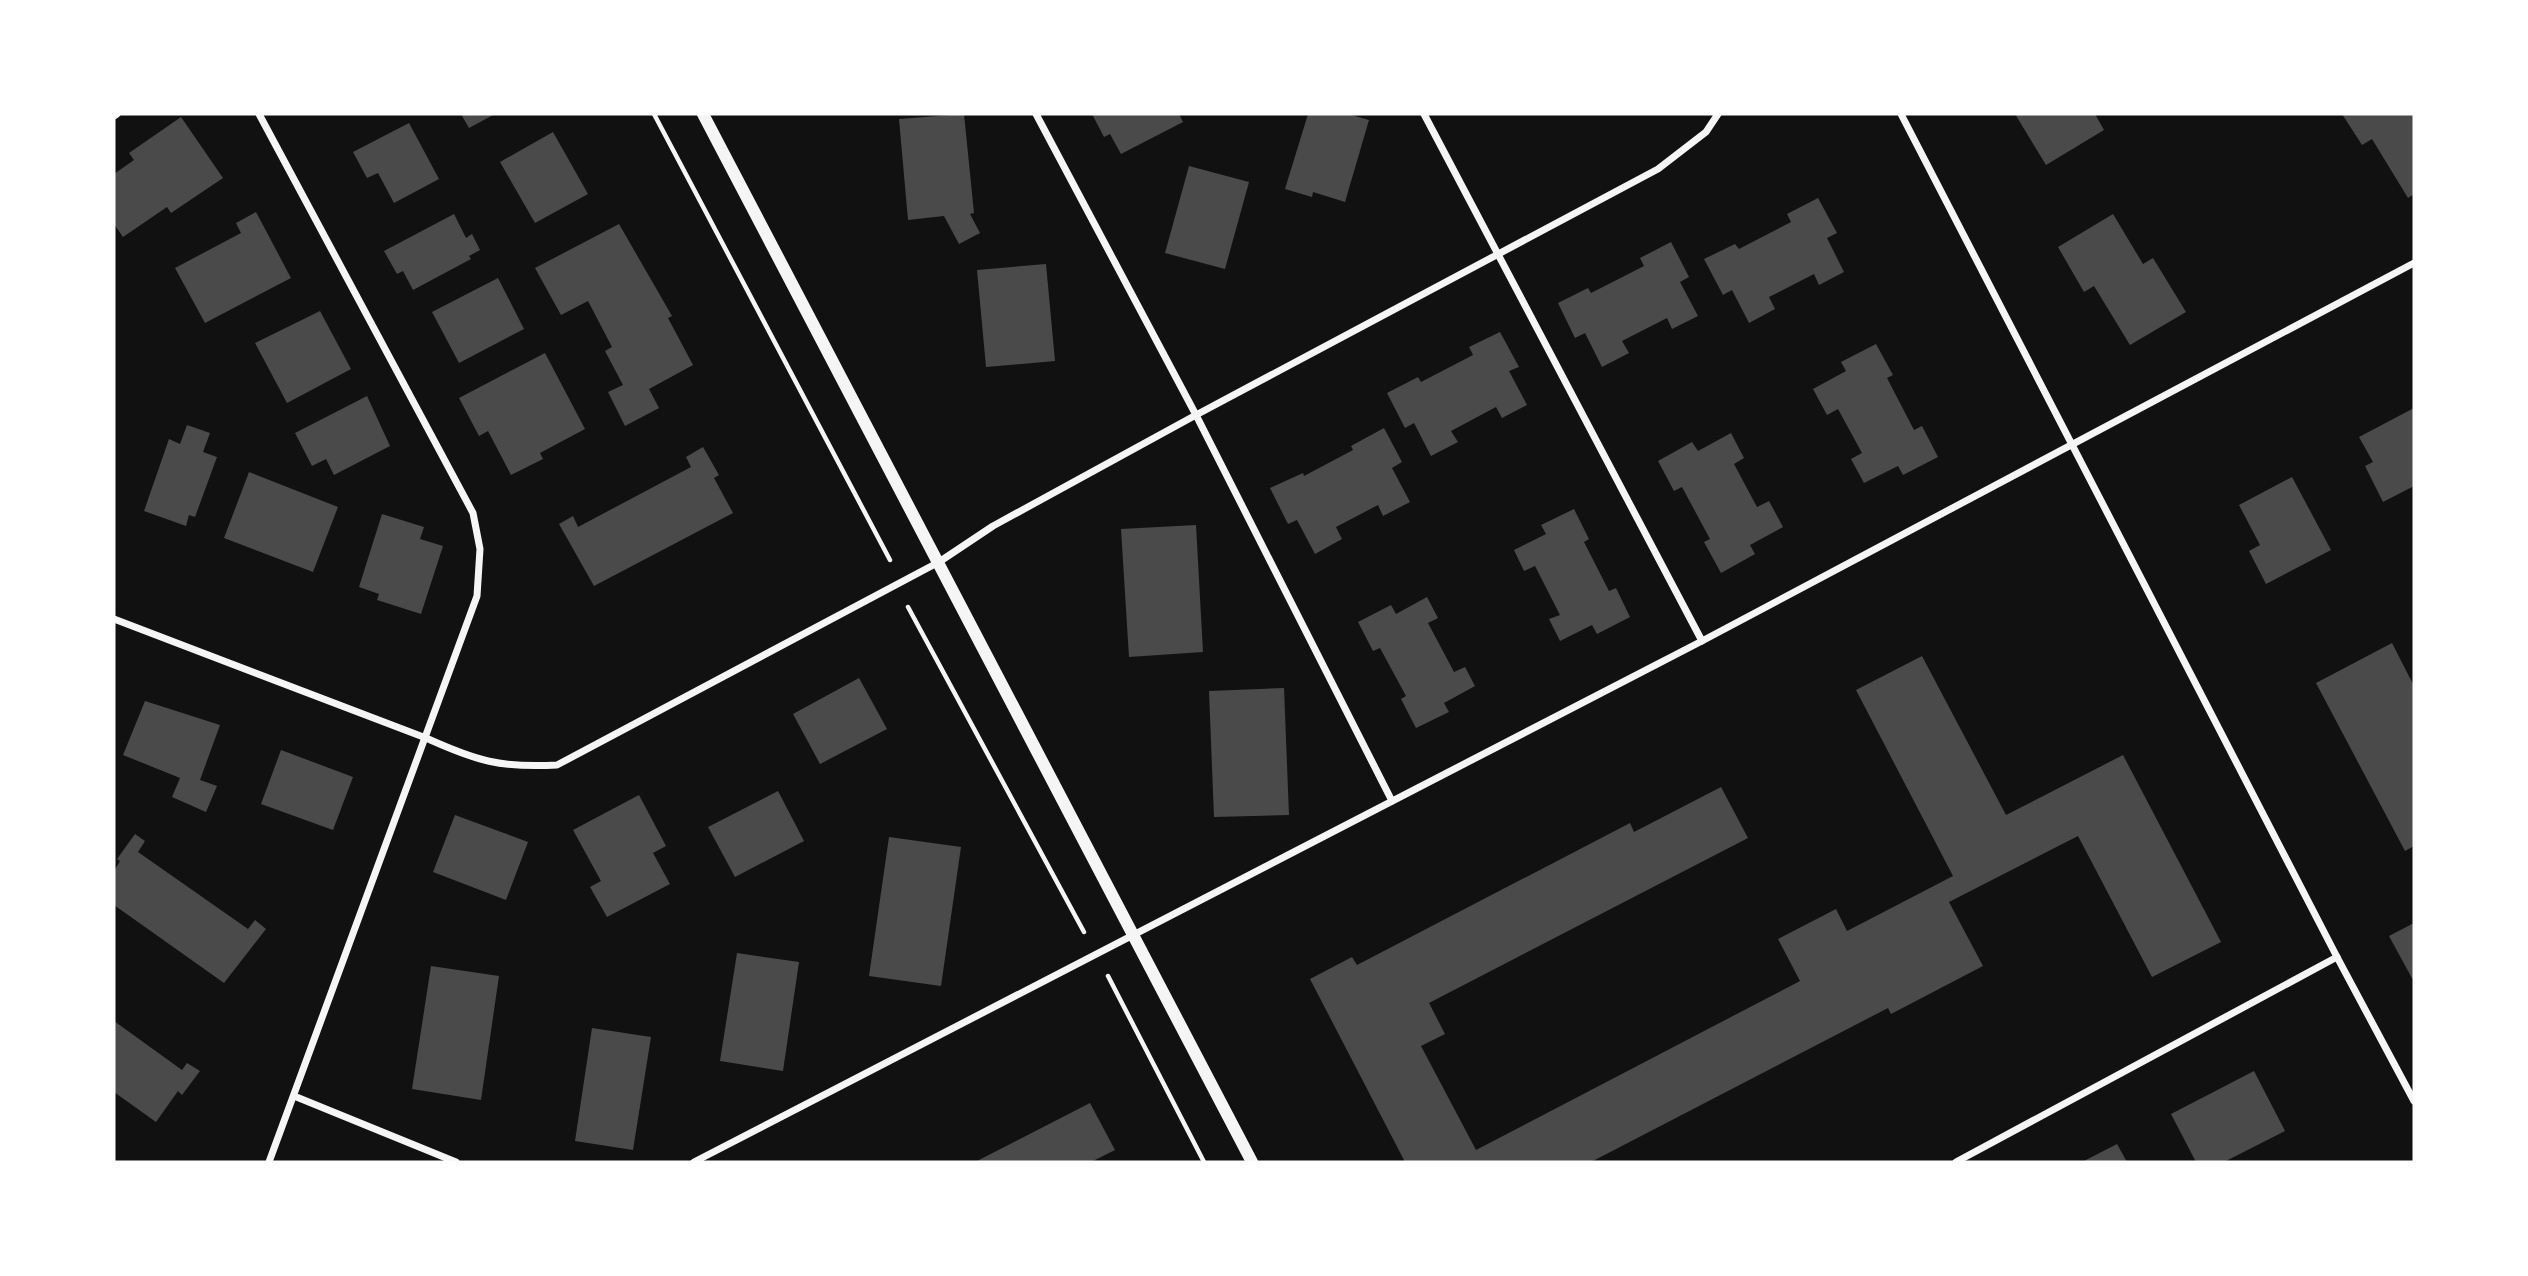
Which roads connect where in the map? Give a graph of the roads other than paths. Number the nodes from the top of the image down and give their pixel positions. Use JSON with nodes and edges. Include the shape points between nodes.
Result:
{"nodes":[{"id":1,"x":259,"y":114,"type":"edge"},
{"id":2,"x":703,"y":114,"type":"edge"},
{"id":3,"x":1036,"y":114,"type":"edge"},
{"id":4,"x":1424,"y":114,"type":"edge"},
{"id":5,"x":1718,"y":114,"type":"edge"},
{"id":6,"x":1901,"y":114,"type":"edge"},
{"id":7,"x":1499,"y":256,"type":"junction"},
{"id":8,"x":2414,"y":263,"type":"edge"},
{"id":9,"x":1196,"y":415,"type":"junction"},
{"id":10,"x":2073,"y":446,"type":"junction"},
{"id":11,"x":939,"y":562,"type":"junction"},
{"id":12,"x":114,"y":619,"type":"edge"},
{"id":13,"x":1702,"y":641,"type":"junction"},
{"id":14,"x":426,"y":738,"type":"junction"},
{"id":15,"x":1392,"y":802,"type":"junction"},
{"id":16,"x":1131,"y":934,"type":"junction"},
{"id":17,"x":2337,"y":957,"type":"junction"},
{"id":18,"x":294,"y":1096,"type":"junction"},
{"id":19,"x":2414,"y":1101,"type":"edge"},
{"id":20,"x":269,"y":1162,"type":"edge"},
{"id":21,"x":456,"y":1162,"type":"edge"},
{"id":22,"x":694,"y":1162,"type":"edge"},
{"id":23,"x":1252,"y":1162,"type":"edge"},
{"id":24,"x":1956,"y":1162,"type":"edge"}],
"edges":[{"from":1,"to":14,"type":"street","via":[[473,513],[480,549],[477,596]]},
{"from":2,"to":11,"type":"street"},
{"from":3,"to":9,"type":"street"},
{"from":4,"to":7,"type":"street"},
{"from":5,"to":7,"type":"street","via":[[1706,132],[1658,170]]},
{"from":6,"to":10,"type":"street"},
{"from":7,"to":9,"type":"street"},
{"from":7,"to":13,"type":"street"},
{"from":8,"to":10,"type":"street"},
{"from":9,"to":11,"type":"street","via":[[993,526]]},
{"from":9,"to":15,"type":"street"},
{"from":10,"to":13,"type":"street"},
{"from":10,"to":17,"type":"street"},
{"from":11,"to":14,"type":"street","via":[[557,765],[514,767],[475,760]]},
{"from":11,"to":16,"type":"street"},
{"from":12,"to":14,"type":"street"},
{"from":13,"to":15,"type":"street"},
{"from":14,"to":18,"type":"street"},
{"from":15,"to":16,"type":"street"},
{"from":16,"to":22,"type":"street"},
{"from":16,"to":23,"type":"street"},
{"from":17,"to":19,"type":"street"},
{"from":17,"to":24,"type":"street"},
{"from":18,"to":20,"type":"street"},
{"from":18,"to":21,"type":"street"}]}
